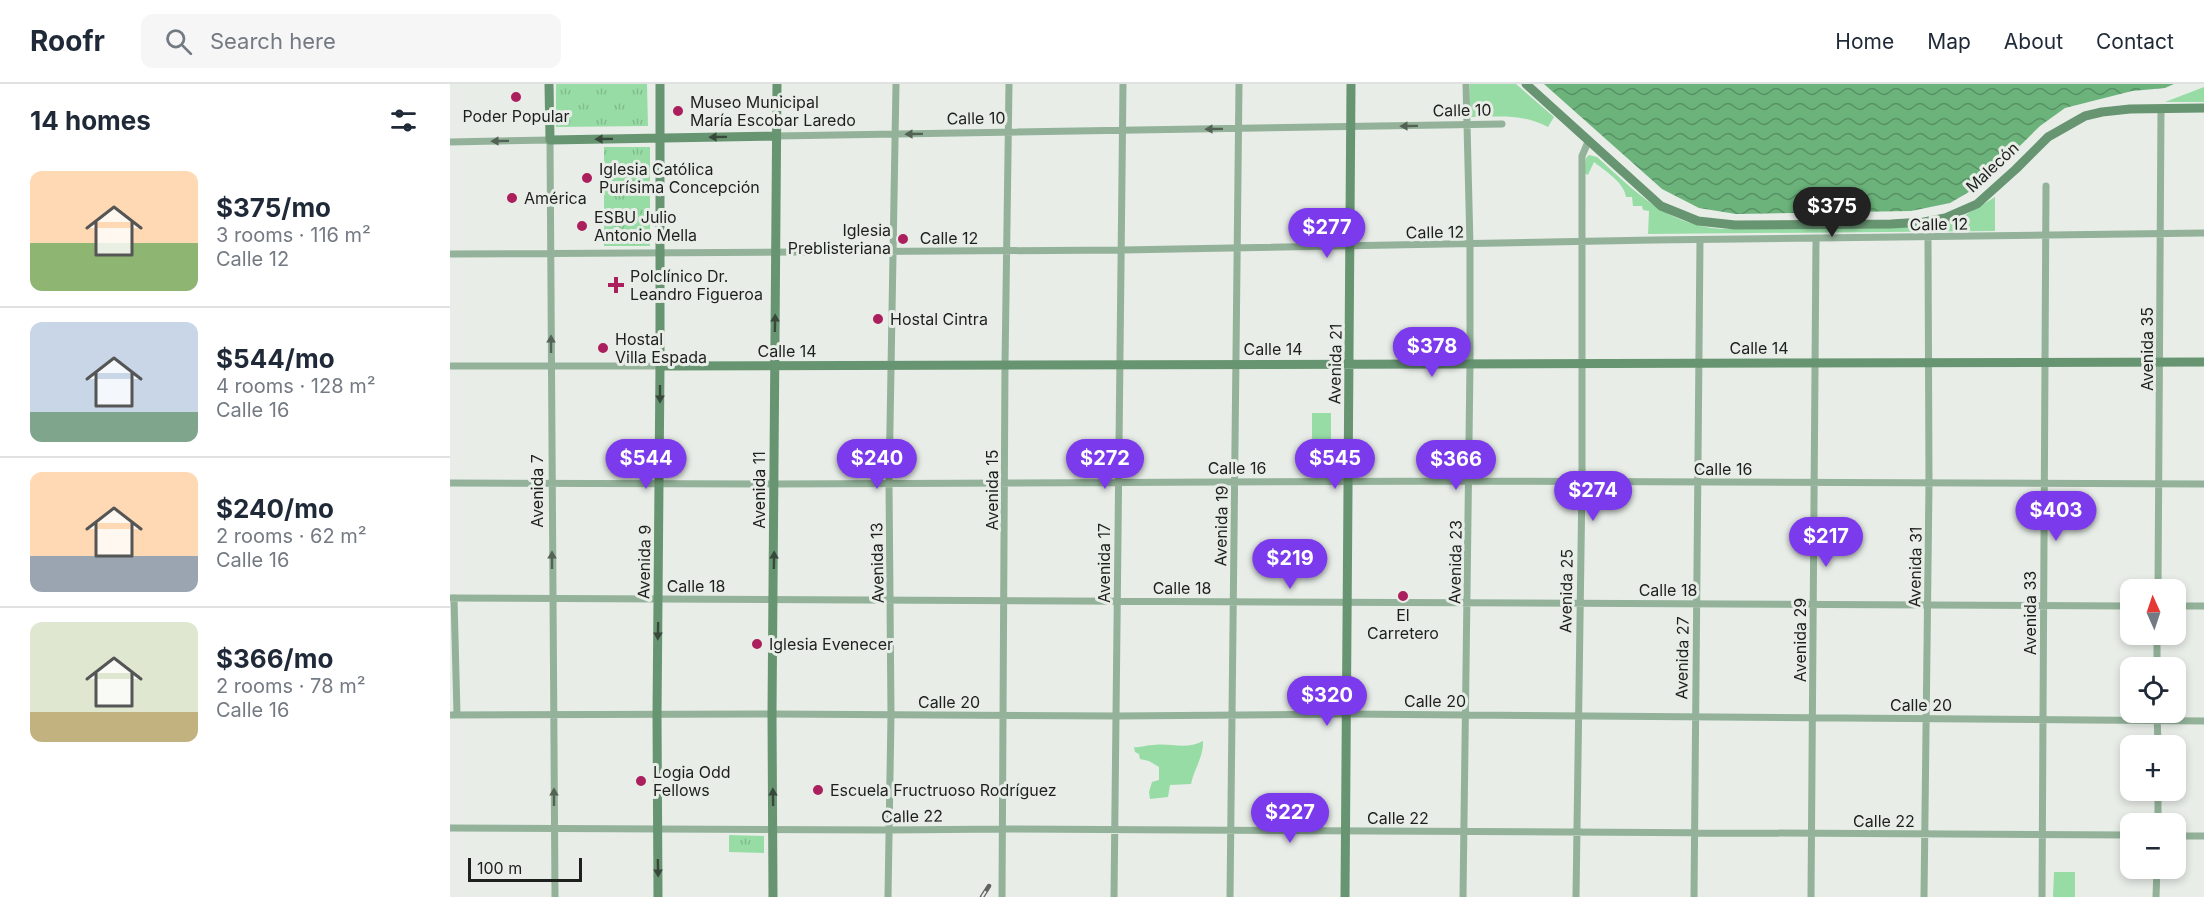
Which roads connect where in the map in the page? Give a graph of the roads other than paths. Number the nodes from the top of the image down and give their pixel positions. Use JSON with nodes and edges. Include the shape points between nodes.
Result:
{"nodes":[{"id":1,"x":549,"y":84,"type":"edge"},
{"id":2,"x":660,"y":84,"type":"edge"},
{"id":3,"x":777,"y":84,"type":"edge"},
{"id":4,"x":896,"y":84,"type":"edge"},
{"id":5,"x":1009,"y":84,"type":"edge"},
{"id":6,"x":1123,"y":84,"type":"edge"},
{"id":7,"x":1239,"y":84,"type":"edge"},
{"id":8,"x":1352,"y":84,"type":"edge"},
{"id":9,"x":1466,"y":84,"type":"edge"},
{"id":10,"x":1526,"y":84,"type":"edge"},
{"id":11,"x":2161,"y":108,"type":"junction"},
{"id":12,"x":2204,"y":108,"type":"edge"},
{"id":13,"x":1502,"y":124,"type":"dead end"},
{"id":14,"x":1468,"y":125,"type":"junction"},
{"id":15,"x":1351,"y":127,"type":"junction"},
{"id":16,"x":1239,"y":129,"type":"junction"},
{"id":17,"x":1122,"y":131,"type":"junction"},
{"id":18,"x":1008,"y":133,"type":"junction"},
{"id":19,"x":895,"y":135,"type":"junction"},
{"id":20,"x":776,"y":136,"type":"junction"},
{"id":21,"x":659,"y":138,"type":"junction"},
{"id":22,"x":550,"y":140,"type":"junction"},
{"id":23,"x":450,"y":142,"type":"edge"},
{"id":24,"x":1588,"y":142,"type":"junction"},
{"id":25,"x":2046,"y":186,"type":"dead end"},
{"id":26,"x":2162,"y":233,"type":"junction"},
{"id":27,"x":2204,"y":233,"type":"edge"},
{"id":28,"x":2046,"y":236,"type":"junction"},
{"id":29,"x":1928,"y":238,"type":"junction"},
{"id":30,"x":1816,"y":239,"type":"junction"},
{"id":31,"x":1700,"y":240,"type":"junction"},
{"id":32,"x":1583,"y":242,"type":"junction"},
{"id":33,"x":1470,"y":244,"type":"junction"},
{"id":34,"x":1351,"y":247,"type":"junction"},
{"id":35,"x":1236,"y":249,"type":"junction"},
{"id":36,"x":1122,"y":250,"type":"junction"},
{"id":37,"x":892,"y":252,"type":"junction"},
{"id":38,"x":1007,"y":252,"type":"junction"},
{"id":39,"x":550,"y":253,"type":"junction"},
{"id":40,"x":660,"y":253,"type":"junction"},
{"id":41,"x":775,"y":253,"type":"junction"},
{"id":42,"x":450,"y":254,"type":"edge"},
{"id":43,"x":2045,"y":362,"type":"junction"},
{"id":44,"x":2160,"y":362,"type":"junction"},
{"id":45,"x":2204,"y":362,"type":"edge"},
{"id":46,"x":1698,"y":363,"type":"junction"},
{"id":47,"x":1815,"y":363,"type":"junction"},
{"id":48,"x":1929,"y":363,"type":"junction"},
{"id":49,"x":1236,"y":364,"type":"junction"},
{"id":50,"x":1349,"y":364,"type":"junction"},
{"id":51,"x":1470,"y":364,"type":"junction"},
{"id":52,"x":1582,"y":364,"type":"junction"},
{"id":53,"x":1005,"y":365,"type":"junction"},
{"id":54,"x":1119,"y":365,"type":"junction"},
{"id":55,"x":450,"y":366,"type":"edge"},
{"id":56,"x":551,"y":366,"type":"junction"},
{"id":57,"x":660,"y":366,"type":"junction"},
{"id":58,"x":774,"y":366,"type":"junction"},
{"id":59,"x":891,"y":366,"type":"junction"},
{"id":60,"x":1117,"y":481,"type":"junction"},
{"id":61,"x":1235,"y":481,"type":"junction"},
{"id":62,"x":1348,"y":481,"type":"junction"},
{"id":63,"x":1469,"y":481,"type":"junction"},
{"id":64,"x":552,"y":482,"type":"junction"},
{"id":65,"x":1005,"y":482,"type":"junction"},
{"id":66,"x":1581,"y":482,"type":"junction"},
{"id":67,"x":1815,"y":482,"type":"junction"},
{"id":68,"x":450,"y":483,"type":"edge"},
{"id":69,"x":889,"y":483,"type":"junction"},
{"id":70,"x":1697,"y":483,"type":"junction"},
{"id":71,"x":1929,"y":483,"type":"junction"},
{"id":72,"x":659,"y":484,"type":"junction"},
{"id":73,"x":775,"y":484,"type":"junction"},
{"id":74,"x":2204,"y":484,"type":"edge"},
{"id":75,"x":2044,"y":485,"type":"junction"},
{"id":76,"x":2160,"y":485,"type":"junction"},
{"id":77,"x":2158,"y":579,"type":"edge"},
{"id":78,"x":452,"y":598,"type":"edge"},
{"id":79,"x":553,"y":599,"type":"junction"},
{"id":80,"x":658,"y":599,"type":"junction"},
{"id":81,"x":773,"y":600,"type":"junction"},
{"id":82,"x":891,"y":600,"type":"junction"},
{"id":83,"x":1005,"y":601,"type":"junction"},
{"id":84,"x":1118,"y":601,"type":"junction"},
{"id":85,"x":1234,"y":602,"type":"junction"},
{"id":86,"x":1347,"y":602,"type":"junction"},
{"id":87,"x":1468,"y":603,"type":"junction"},
{"id":88,"x":1579,"y":603,"type":"junction"},
{"id":89,"x":1696,"y":604,"type":"junction"},
{"id":90,"x":1814,"y":604,"type":"junction"},
{"id":91,"x":1928,"y":605,"type":"junction"},
{"id":92,"x":2043,"y":606,"type":"junction"},
{"id":93,"x":2120,"y":606,"type":"edge"},
{"id":94,"x":2186,"y":606,"type":"edge"},
{"id":95,"x":2204,"y":606,"type":"edge"},
{"id":96,"x":453,"y":714,"type":"edge"},
{"id":97,"x":772,"y":714,"type":"junction"},
{"id":98,"x":1347,"y":714,"type":"junction"},
{"id":99,"x":554,"y":715,"type":"junction"},
{"id":100,"x":657,"y":715,"type":"junction"},
{"id":101,"x":1467,"y":715,"type":"junction"},
{"id":102,"x":891,"y":716,"type":"junction"},
{"id":103,"x":1004,"y":716,"type":"junction"},
{"id":104,"x":1117,"y":716,"type":"junction"},
{"id":105,"x":1232,"y":716,"type":"junction"},
{"id":106,"x":1579,"y":716,"type":"junction"},
{"id":107,"x":1695,"y":717,"type":"junction"},
{"id":108,"x":1813,"y":718,"type":"junction"},
{"id":109,"x":1928,"y":718,"type":"junction"},
{"id":110,"x":2120,"y":718,"type":"edge"},
{"id":111,"x":2043,"y":719,"type":"junction"},
{"id":112,"x":2186,"y":719,"type":"edge"},
{"id":113,"x":2204,"y":721,"type":"edge"},
{"id":114,"x":450,"y":828,"type":"edge"},
{"id":115,"x":554,"y":829,"type":"junction"},
{"id":116,"x":1004,"y":829,"type":"junction"},
{"id":117,"x":658,"y":830,"type":"junction"},
{"id":118,"x":773,"y":830,"type":"junction"},
{"id":119,"x":888,"y":830,"type":"junction"},
{"id":120,"x":1114,"y":831,"type":"junction"},
{"id":121,"x":1231,"y":831,"type":"junction"},
{"id":122,"x":1345,"y":831,"type":"junction"},
{"id":123,"x":1465,"y":832,"type":"junction"},
{"id":124,"x":1577,"y":832,"type":"junction"},
{"id":125,"x":1694,"y":833,"type":"junction"},
{"id":126,"x":1812,"y":834,"type":"junction"},
{"id":127,"x":1926,"y":834,"type":"junction"},
{"id":128,"x":2042,"y":835,"type":"junction"},
{"id":129,"x":2120,"y":836,"type":"edge"},
{"id":130,"x":2186,"y":836,"type":"edge"},
{"id":131,"x":2204,"y":836,"type":"edge"},
{"id":132,"x":2157,"y":879,"type":"edge"},
{"id":133,"x":555,"y":897,"type":"edge"},
{"id":134,"x":658,"y":897,"type":"edge"},
{"id":135,"x":773,"y":897,"type":"edge"},
{"id":136,"x":888,"y":897,"type":"edge"},
{"id":137,"x":1002,"y":897,"type":"edge"},
{"id":138,"x":1114,"y":897,"type":"edge"},
{"id":139,"x":1230,"y":897,"type":"edge"},
{"id":140,"x":1345,"y":897,"type":"edge"},
{"id":141,"x":1463,"y":897,"type":"edge"},
{"id":142,"x":1576,"y":897,"type":"edge"},
{"id":143,"x":1694,"y":897,"type":"edge"},
{"id":144,"x":1811,"y":897,"type":"edge"},
{"id":145,"x":1924,"y":897,"type":"edge"},
{"id":146,"x":2042,"y":897,"type":"edge"},
{"id":147,"x":2156,"y":897,"type":"edge"}],
"edges":[{"from":1,"to":22,"type":"main road","name":"Avenida 7"},
{"from":2,"to":21,"type":"main road","name":"Avenida 9"},
{"from":3,"to":20,"type":"main road","name":"Avenida 11"},
{"from":4,"to":19,"type":"street","name":"Avenida 13"},
{"from":5,"to":18,"type":"street","name":"Avenida 15"},
{"from":6,"to":17,"type":"street","name":"Avenida 17"},
{"from":7,"to":16,"type":"street","name":"Avenida 19"},
{"from":8,"to":15,"type":"main road","name":"Avenida 21"},
{"from":9,"to":14,"type":"street","name":"Avenida 23"},
{"from":10,"to":24,"type":"main road","name":"Malecón"},
{"from":11,"to":12,"type":"main road"},
{"from":11,"to":24,"type":"main road","name":"Malecón","via":[[2102,112],[2070,123],[2048,137],[1977,204],[1924,222],[1735,225],[1698,221],[1656,202]]},
{"from":11,"to":26,"type":"street","name":"Avenida 35"},
{"from":13,"to":14,"type":"street","name":"Calle 10"},
{"from":14,"to":15,"type":"street","name":"Calle 10","one_way":true},
{"from":14,"to":33,"type":"street","name":"Avenida 23"},
{"from":15,"to":16,"type":"street","name":"Calle 10"},
{"from":15,"to":34,"type":"main road","name":"Avenida 21"},
{"from":16,"to":17,"type":"street","name":"Calle 10","one_way":true},
{"from":16,"to":35,"type":"street","name":"Avenida 19"},
{"from":17,"to":18,"type":"street","name":"Calle 10"},
{"from":17,"to":36,"type":"street","name":"Avenida 17"},
{"from":18,"to":19,"type":"street","name":"Calle 10","one_way":true},
{"from":18,"to":38,"type":"street","name":"Avenida 15"},
{"from":19,"to":20,"type":"street","name":"Calle 10"},
{"from":19,"to":37,"type":"street","name":"Avenida 13"},
{"from":20,"to":21,"type":"main road","name":"Calle 10","one_way":true},
{"from":20,"to":41,"type":"main road","name":"Avenida 11"},
{"from":21,"to":22,"type":"main road","name":"Calle 10","one_way":true},
{"from":21,"to":40,"type":"main road","name":"Avenida 9"},
{"from":22,"to":23,"type":"street","name":"Calle 10","one_way":true},
{"from":22,"to":39,"type":"street","name":"Avenida 7"},
{"from":24,"to":32,"type":"street","name":"Avenida 25","via":[[1582,156]]},
{"from":25,"to":28,"type":"street","name":"Avenida 33"},
{"from":26,"to":27,"type":"street","name":"Calle 12"},
{"from":26,"to":28,"type":"street","name":"Calle 12"},
{"from":26,"to":44,"type":"street","name":"Avenida 35"},
{"from":28,"to":29,"type":"street","name":"Calle 12"},
{"from":28,"to":43,"type":"street","name":"Avenida 33"},
{"from":29,"to":30,"type":"street","name":"Calle 12"},
{"from":29,"to":48,"type":"street","name":"Avenida 31"},
{"from":30,"to":31,"type":"street","name":"Calle 12"},
{"from":30,"to":47,"type":"street","name":"Avenida 29"},
{"from":31,"to":32,"type":"street","name":"Calle 12"},
{"from":31,"to":46,"type":"street","name":"Avenida 27"},
{"from":32,"to":33,"type":"street","name":"Calle 12"},
{"from":32,"to":52,"type":"street","name":"Avenida 25"},
{"from":33,"to":34,"type":"street","name":"Calle 12"},
{"from":33,"to":51,"type":"street","name":"Avenida 23"},
{"from":34,"to":35,"type":"street","name":"Calle 12"},
{"from":34,"to":50,"type":"main road","name":"Avenida 21"},
{"from":35,"to":36,"type":"street","name":"Calle 12"},
{"from":35,"to":49,"type":"street","name":"Avenida 19"},
{"from":36,"to":38,"type":"street","name":"Calle 12"},
{"from":36,"to":54,"type":"street","name":"Avenida 17"},
{"from":37,"to":38,"type":"street","name":"Calle 12"},
{"from":37,"to":41,"type":"street","name":"Calle 12"},
{"from":37,"to":59,"type":"street","name":"Avenida 13"},
{"from":38,"to":53,"type":"street","name":"Avenida 15"},
{"from":39,"to":40,"type":"street","name":"Calle 12"},
{"from":39,"to":42,"type":"street","name":"Calle 12"},
{"from":56,"to":39,"type":"street","name":"Avenida 7","one_way":true},
{"from":40,"to":41,"type":"street","name":"Calle 12"},
{"from":40,"to":57,"type":"main road","name":"Avenida 9"},
{"from":58,"to":41,"type":"main road","name":"Avenida 11","one_way":true},
{"from":43,"to":44,"type":"main road","name":"Calle 14"},
{"from":43,"to":48,"type":"main road","name":"Calle 14"},
{"from":43,"to":75,"type":"street","name":"Avenida 33"},
{"from":44,"to":45,"type":"main road","name":"Calle 14"},
{"from":44,"to":76,"type":"street","name":"Avenida 35"},
{"from":46,"to":47,"type":"main road","name":"Calle 14"},
{"from":46,"to":52,"type":"main road","name":"Calle 14"},
{"from":46,"to":70,"type":"street","name":"Avenida 27"},
{"from":47,"to":48,"type":"main road","name":"Calle 14"},
{"from":47,"to":67,"type":"street","name":"Avenida 29"},
{"from":48,"to":71,"type":"street","name":"Avenida 31"},
{"from":49,"to":50,"type":"main road","name":"Calle 14"},
{"from":49,"to":54,"type":"main road","name":"Calle 14"},
{"from":49,"to":61,"type":"street","name":"Avenida 19"},
{"from":50,"to":51,"type":"main road","name":"Calle 14"},
{"from":50,"to":62,"type":"main road","name":"Avenida 21"},
{"from":51,"to":52,"type":"main road","name":"Calle 14"},
{"from":51,"to":63,"type":"street","name":"Avenida 23"},
{"from":52,"to":66,"type":"street","name":"Avenida 25"},
{"from":53,"to":54,"type":"main road","name":"Calle 14"},
{"from":53,"to":59,"type":"main road","name":"Calle 14"},
{"from":53,"to":65,"type":"street","name":"Avenida 15"},
{"from":54,"to":60,"type":"street","name":"Avenida 17"},
{"from":55,"to":56,"type":"street","name":"Calle 14"},
{"from":56,"to":57,"type":"street","name":"Calle 14"},
{"from":56,"to":64,"type":"street","name":"Avenida 7"},
{"from":57,"to":58,"type":"main road","name":"Calle 14"},
{"from":57,"to":72,"type":"main road","name":"Avenida 9","one_way":true},
{"from":58,"to":59,"type":"main road","name":"Calle 14"},
{"from":58,"to":73,"type":"main road","name":"Avenida 11"},
{"from":59,"to":69,"type":"street","name":"Avenida 13"},
{"from":60,"to":61,"type":"street","name":"Calle 16"},
{"from":60,"to":65,"type":"street","name":"Calle 16"},
{"from":60,"to":84,"type":"street","name":"Avenida 17"},
{"from":61,"to":62,"type":"street","name":"Calle 16"},
{"from":61,"to":85,"type":"street","name":"Avenida 19"},
{"from":62,"to":63,"type":"street","name":"Calle 16"},
{"from":62,"to":86,"type":"main road","name":"Avenida 21"},
{"from":63,"to":66,"type":"street","name":"Calle 16"},
{"from":63,"to":87,"type":"street","name":"Avenida 23"},
{"from":64,"to":68,"type":"street","name":"Calle 16"},
{"from":64,"to":72,"type":"street","name":"Calle 16"},
{"from":79,"to":64,"type":"street","name":"Avenida 7","one_way":true},
{"from":65,"to":69,"type":"street","name":"Calle 16"},
{"from":65,"to":83,"type":"street","name":"Avenida 15"},
{"from":66,"to":70,"type":"street","name":"Calle 16"},
{"from":66,"to":88,"type":"street","name":"Avenida 25"},
{"from":67,"to":70,"type":"street","name":"Calle 16"},
{"from":67,"to":71,"type":"street","name":"Calle 16"},
{"from":67,"to":90,"type":"street","name":"Avenida 29"},
{"from":69,"to":73,"type":"street","name":"Calle 16"},
{"from":69,"to":82,"type":"street","name":"Avenida 13"},
{"from":70,"to":89,"type":"street","name":"Avenida 27"},
{"from":71,"to":75,"type":"street","name":"Calle 16"},
{"from":71,"to":91,"type":"street","name":"Avenida 31"},
{"from":72,"to":73,"type":"street","name":"Calle 16"},
{"from":72,"to":80,"type":"main road","name":"Avenida 9"},
{"from":81,"to":73,"type":"main road","name":"Avenida 11","one_way":true},
{"from":74,"to":76,"type":"street","name":"Calle 16"},
{"from":75,"to":76,"type":"street","name":"Calle 16"},
{"from":75,"to":92,"type":"street","name":"Avenida 33"},
{"from":76,"to":77,"type":"street","name":"Avenida 35"},
{"from":78,"to":79,"type":"street","name":"Calle 18"},
{"from":78,"to":96,"type":"street"},
{"from":79,"to":80,"type":"street","name":"Calle 18"},
{"from":79,"to":99,"type":"street","name":"Avenida 7"},
{"from":80,"to":81,"type":"street","name":"Calle 18"},
{"from":80,"to":100,"type":"main road","name":"Avenida 9","one_way":true},
{"from":81,"to":82,"type":"street","name":"Calle 18"},
{"from":81,"to":97,"type":"main road","name":"Avenida 11"},
{"from":82,"to":83,"type":"street","name":"Calle 18"},
{"from":82,"to":102,"type":"street","name":"Avenida 13"},
{"from":83,"to":84,"type":"street","name":"Calle 18"},
{"from":83,"to":103,"type":"street","name":"Avenida 15"},
{"from":84,"to":85,"type":"street","name":"Calle 18"},
{"from":84,"to":104,"type":"street","name":"Avenida 17"},
{"from":85,"to":86,"type":"street","name":"Calle 18"},
{"from":85,"to":105,"type":"street","name":"Avenida 19"},
{"from":86,"to":87,"type":"street","name":"Calle 18"},
{"from":86,"to":98,"type":"main road","name":"Avenida 21"},
{"from":87,"to":88,"type":"street","name":"Calle 18"},
{"from":87,"to":101,"type":"street","name":"Avenida 23"},
{"from":88,"to":89,"type":"street","name":"Calle 18"},
{"from":88,"to":106,"type":"street","name":"Avenida 25"},
{"from":89,"to":90,"type":"street","name":"Calle 18"},
{"from":89,"to":107,"type":"street","name":"Avenida 27"},
{"from":90,"to":91,"type":"street","name":"Calle 18"},
{"from":90,"to":108,"type":"street","name":"Avenida 29"},
{"from":91,"to":92,"type":"street","name":"Calle 18"},
{"from":91,"to":109,"type":"street","name":"Avenida 31"},
{"from":92,"to":93,"type":"street","name":"Calle 18"},
{"from":92,"to":111,"type":"street","name":"Avenida 33"},
{"from":94,"to":95,"type":"street"},
{"from":96,"to":99,"type":"street","name":"Calle 20"},
{"from":97,"to":100,"type":"street","name":"Calle 20"},
{"from":97,"to":102,"type":"street","name":"Calle 20"},
{"from":118,"to":97,"type":"main road","name":"Avenida 11","one_way":true},
{"from":98,"to":101,"type":"street","name":"Calle 20"},
{"from":98,"to":105,"type":"street","name":"Calle 20"},
{"from":98,"to":122,"type":"main road","name":"Avenida 21"},
{"from":99,"to":100,"type":"street","name":"Calle 20"},
{"from":115,"to":99,"type":"street","name":"Avenida 7","one_way":true},
{"from":100,"to":117,"type":"main road","name":"Avenida 9"},
{"from":101,"to":106,"type":"street","name":"Calle 20"},
{"from":101,"to":123,"type":"street","name":"Avenida 23"},
{"from":102,"to":103,"type":"street","name":"Calle 20"},
{"from":102,"to":119,"type":"street","name":"Avenida 13"},
{"from":103,"to":104,"type":"street","name":"Calle 20"},
{"from":103,"to":116,"type":"street","name":"Avenida 15"},
{"from":104,"to":105,"type":"street","name":"Calle 20"},
{"from":104,"to":120,"type":"street","name":"Avenida 17"},
{"from":105,"to":121,"type":"street","name":"Avenida 19"},
{"from":106,"to":107,"type":"street","name":"Calle 20"},
{"from":106,"to":124,"type":"street","name":"Avenida 25"},
{"from":107,"to":108,"type":"street","name":"Calle 20"},
{"from":107,"to":125,"type":"street","name":"Avenida 27"},
{"from":108,"to":109,"type":"street","name":"Calle 20"},
{"from":108,"to":126,"type":"street","name":"Avenida 29"},
{"from":109,"to":111,"type":"street","name":"Calle 20"},
{"from":109,"to":127,"type":"street","name":"Avenida 31"},
{"from":110,"to":111,"type":"street","name":"Calle 20"},
{"from":111,"to":128,"type":"street","name":"Avenida 33"},
{"from":112,"to":113,"type":"street","name":"Calle 20"},
{"from":114,"to":115,"type":"street","name":"Calle 22"},
{"from":115,"to":117,"type":"street","name":"Calle 22"},
{"from":115,"to":133,"type":"street","name":"Avenida 7"},
{"from":116,"to":119,"type":"street","name":"Calle 22"},
{"from":116,"to":120,"type":"street","name":"Calle 22"},
{"from":116,"to":137,"type":"street","name":"Avenida 15"},
{"from":117,"to":118,"type":"street","name":"Calle 22"},
{"from":117,"to":134,"type":"main road","name":"Avenida 9","one_way":true},
{"from":118,"to":119,"type":"street","name":"Calle 22"},
{"from":118,"to":135,"type":"main road","name":"Avenida 11"},
{"from":119,"to":136,"type":"street","name":"Avenida 13"},
{"from":120,"to":121,"type":"street","name":"Calle 22"},
{"from":120,"to":138,"type":"street","name":"Avenida 17"},
{"from":121,"to":122,"type":"street","name":"Calle 22"},
{"from":121,"to":139,"type":"street","name":"Avenida 19"},
{"from":122,"to":123,"type":"street","name":"Calle 22"},
{"from":122,"to":140,"type":"main road","name":"Avenida 21"},
{"from":123,"to":124,"type":"street","name":"Calle 22"},
{"from":123,"to":141,"type":"street","name":"Avenida 23"},
{"from":124,"to":125,"type":"street","name":"Calle 22"},
{"from":124,"to":142,"type":"street","name":"Avenida 25"},
{"from":125,"to":126,"type":"street","name":"Calle 22"},
{"from":125,"to":143,"type":"street","name":"Avenida 27"},
{"from":126,"to":127,"type":"street","name":"Calle 22"},
{"from":126,"to":144,"type":"street","name":"Avenida 29"},
{"from":127,"to":128,"type":"street","name":"Calle 22"},
{"from":127,"to":145,"type":"street","name":"Avenida 31"},
{"from":128,"to":129,"type":"street","name":"Calle 22"},
{"from":128,"to":146,"type":"street","name":"Avenida 33"},
{"from":130,"to":131,"type":"street"},
{"from":132,"to":147,"type":"street"}]}
